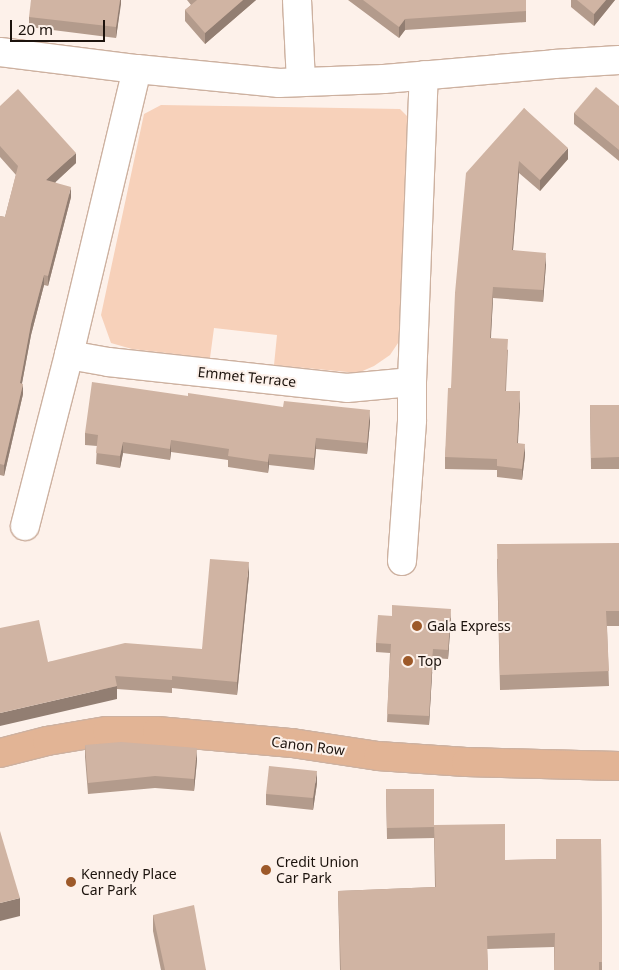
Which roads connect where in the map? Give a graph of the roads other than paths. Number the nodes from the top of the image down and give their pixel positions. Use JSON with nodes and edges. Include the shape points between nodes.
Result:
{"nodes":[{"id":1,"x":297,"y":0,"type":"edge"},
{"id":2,"x":0,"y":52,"type":"edge"},
{"id":3,"x":619,"y":60,"type":"edge"},
{"id":4,"x":137,"y":69,"type":"junction"},
{"id":5,"x":424,"y":75,"type":"junction"},
{"id":6,"x":301,"y":81,"type":"junction"},
{"id":7,"x":69,"y":355,"type":"junction"},
{"id":8,"x":412,"y":382,"type":"junction"},
{"id":9,"x":25,"y":526,"type":"dead end"},
{"id":10,"x":402,"y":561,"type":"dead end"},
{"id":11,"x":0,"y":754,"type":"edge"},
{"id":12,"x":619,"y":766,"type":"edge"}],
"edges":[{"from":1,"to":6,"type":"street"},
{"from":2,"to":4,"type":"street"},
{"from":3,"to":5,"type":"street"},
{"from":4,"to":6,"type":"street","via":[[227,79]]},
{"from":4,"to":7,"type":"street"},
{"from":5,"to":6,"type":"street"},
{"from":5,"to":8,"type":"street"},
{"from":7,"to":8,"type":"street","name":"Emmet Terrace","via":[[347,388]]},
{"from":7,"to":9,"type":"street"},
{"from":8,"to":10,"type":"street"},
{"from":11,"to":12,"type":"main road","name":"Canon Row","via":[[47,741],[107,731],[157,731],[292,743],[378,756]]}]}
